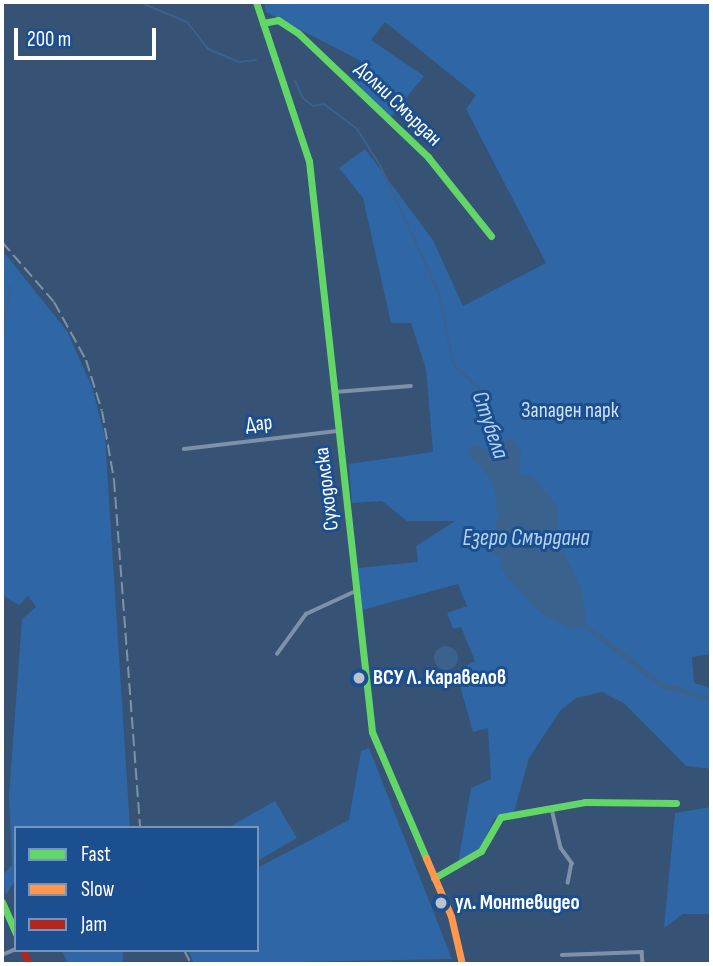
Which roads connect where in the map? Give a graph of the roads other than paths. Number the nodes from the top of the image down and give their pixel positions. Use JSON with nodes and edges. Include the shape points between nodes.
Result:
{"nodes":[{"id":1,"x":256,"y":2,"type":"edge"},
{"id":2,"x":263,"y":23,"type":"junction"},
{"id":3,"x":491,"y":236,"type":"dead end"},
{"id":4,"x":411,"y":386,"type":"dead end"},
{"id":5,"x":333,"y":393,"type":"junction"},
{"id":6,"x":337,"y":431,"type":"junction"},
{"id":7,"x":184,"y":449,"type":"dead end"},
{"id":8,"x":356,"y":591,"type":"junction"},
{"id":9,"x":277,"y":654,"type":"dead end"},
{"id":10,"x":676,"y":803,"type":"dead end"},
{"id":11,"x":552,"y":809,"type":"junction"},
{"id":12,"x":434,"y":878,"type":"junction"},
{"id":13,"x":568,"y":883,"type":"dead end"},
{"id":14,"x":2,"y":902,"type":"edge"},
{"id":15,"x":14,"y":929,"type":"edge"},
{"id":16,"x":562,"y":955,"type":"dead end"},
{"id":17,"x":463,"y":964,"type":"edge"},
{"id":18,"x":643,"y":964,"type":"edge"}],
"edges":[{"from":1,"to":2,"type":"street","name":"Суходолска"},
{"from":2,"to":3,"type":"street","name":"Долни Смърдан","via":[[278,20],[298,33],[428,157]]},
{"from":2,"to":5,"type":"street","name":"Суходолска","via":[[309,161]]},
{"from":4,"to":5,"type":"street"},
{"from":5,"to":6,"type":"street","name":"Суходолска"},
{"from":6,"to":7,"type":"street","name":"Дар"},
{"from":6,"to":8,"type":"street","name":"Суходолска"},
{"from":8,"to":9,"type":"street","via":[[306,614]]},
{"from":8,"to":12,"type":"street","name":"Суходолска","via":[[376,745]]},
{"from":10,"to":11,"type":"street","via":[[604,801]]},
{"from":11,"to":12,"type":"street","via":[[496,820],[481,850]]},
{"from":11,"to":13,"type":"street","via":[[561,848],[572,863]]},
{"from":12,"to":17,"type":"street","name":"Суходолска"},
{"from":14,"to":15,"type":"street"},
{"from":16,"to":18,"type":"street","via":[[642,952]]}]}
